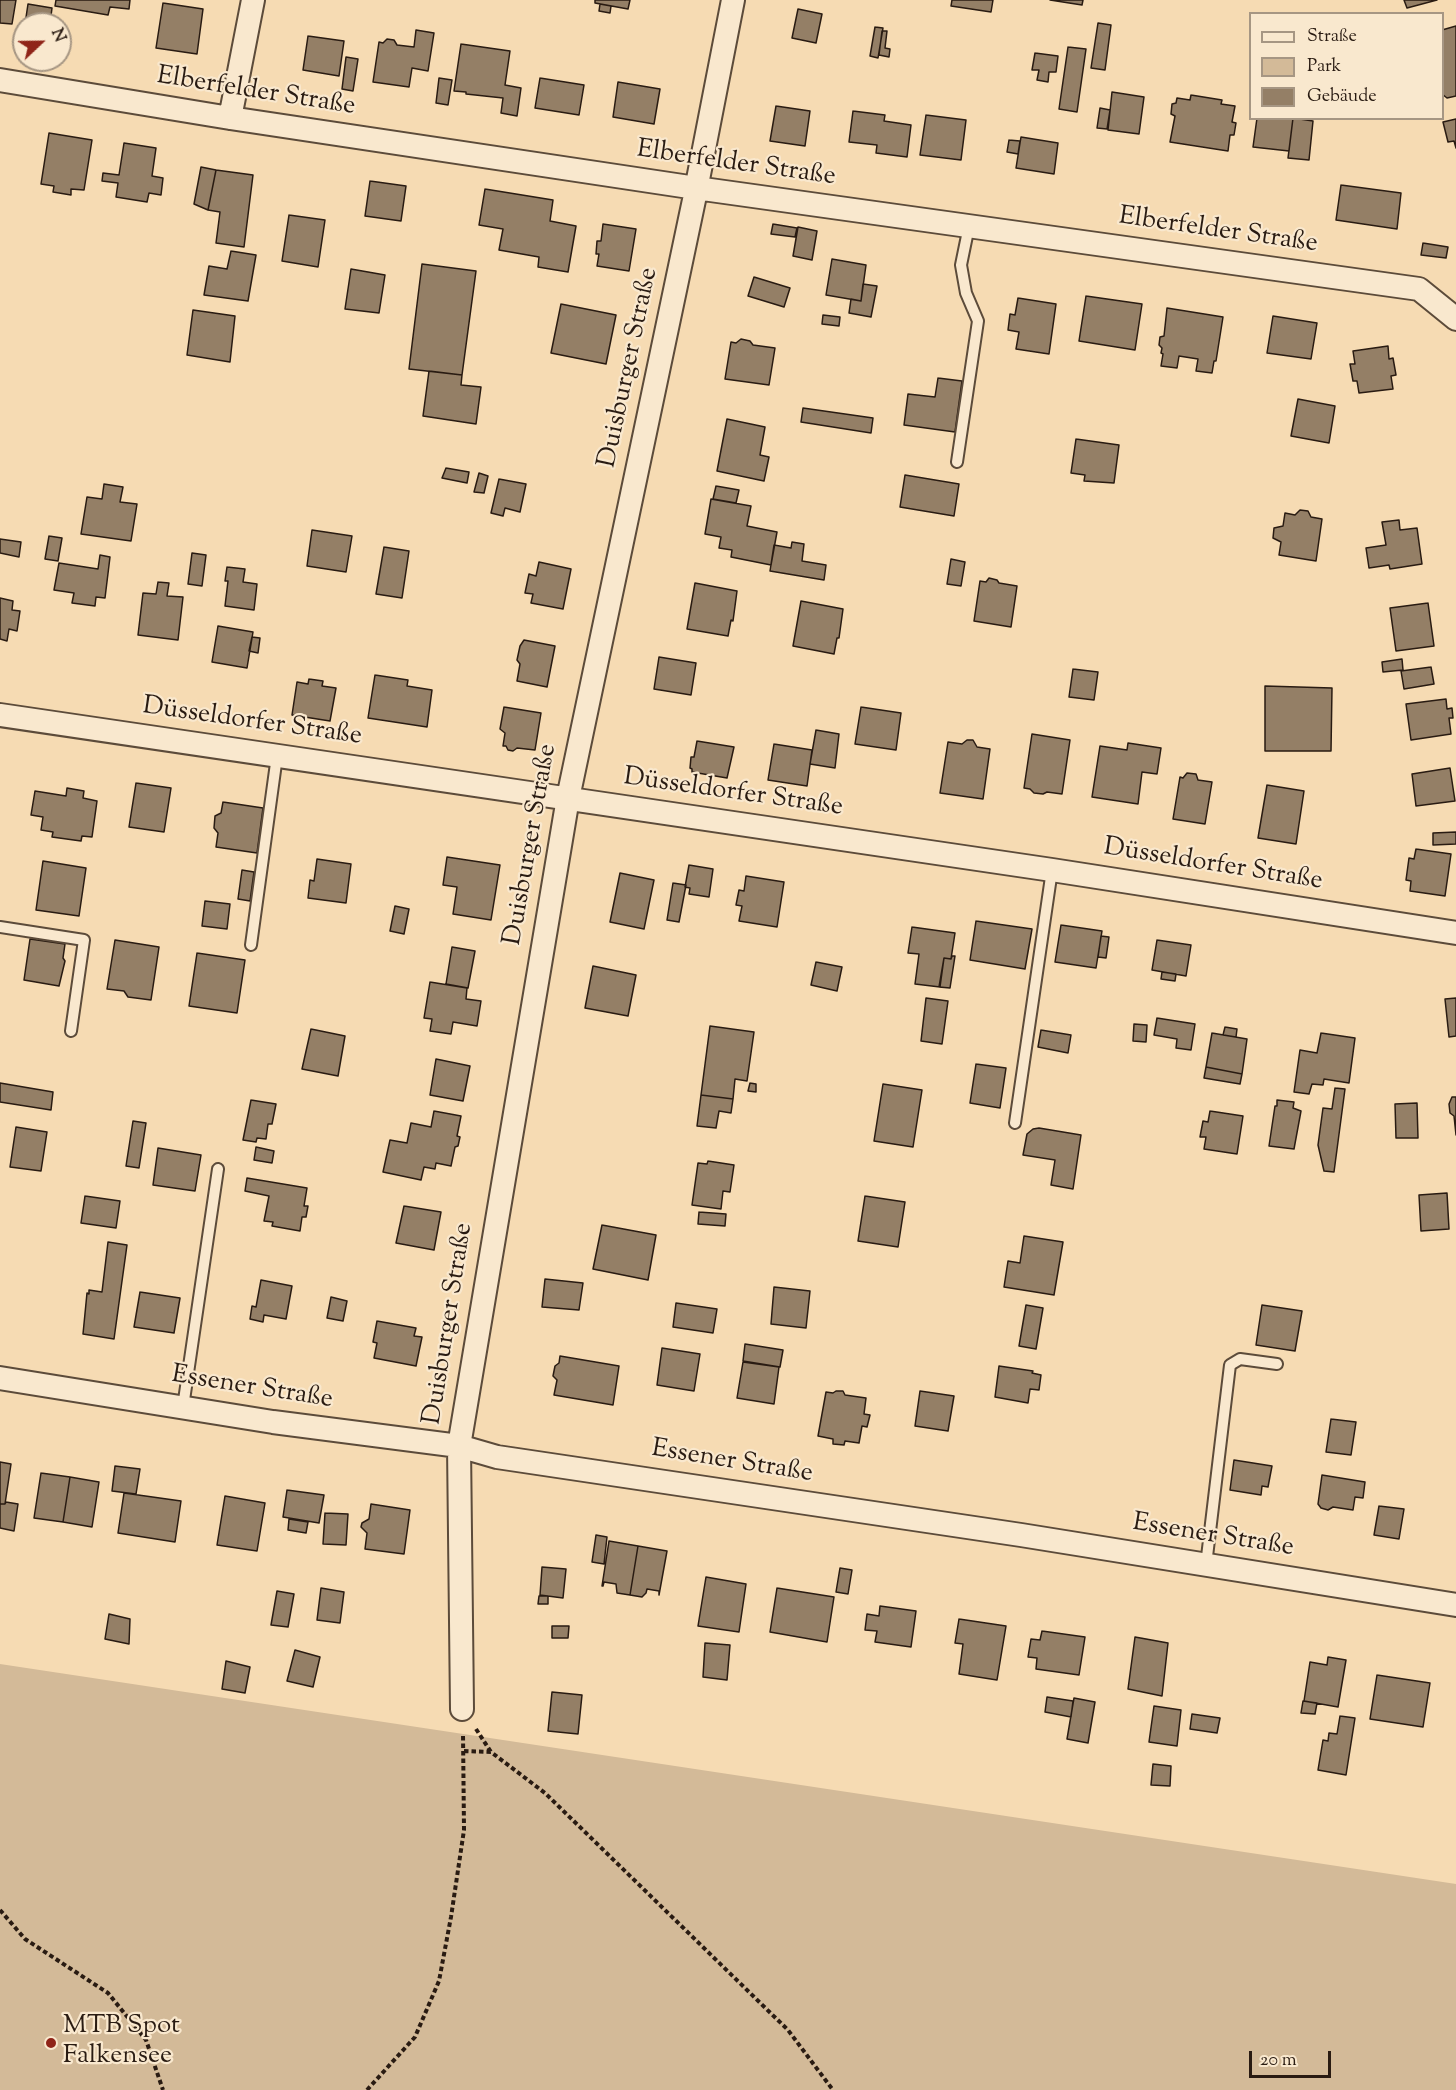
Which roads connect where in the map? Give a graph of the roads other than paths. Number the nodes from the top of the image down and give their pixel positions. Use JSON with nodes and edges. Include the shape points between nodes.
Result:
{"nodes":[{"id":1,"x":253,"y":0,"type":"edge"},
{"id":2,"x":733,"y":0,"type":"edge"},
{"id":3,"x":0,"y":80,"type":"edge"},
{"id":4,"x":230,"y":118,"type":"junction"},
{"id":5,"x":696,"y":189,"type":"junction"},
{"id":6,"x":969,"y":226,"type":"junction"},
{"id":7,"x":1456,"y":319,"type":"edge"},
{"id":8,"x":957,"y":462,"type":"dead end"},
{"id":9,"x":0,"y":715,"type":"edge"},
{"id":10,"x":277,"y":756,"type":"junction"},
{"id":11,"x":568,"y":798,"type":"junction"},
{"id":12,"x":1052,"y":870,"type":"junction"},
{"id":13,"x":0,"y":927,"type":"edge"},
{"id":14,"x":1456,"y":933,"type":"edge"},
{"id":15,"x":251,"y":945,"type":"dead end"},
{"id":16,"x":71,"y":1031,"type":"dead end"},
{"id":17,"x":1015,"y":1123,"type":"dead end"},
{"id":18,"x":218,"y":1168,"type":"dead end"},
{"id":19,"x":1277,"y":1364,"type":"dead end"},
{"id":20,"x":0,"y":1378,"type":"edge"},
{"id":21,"x":183,"y":1407,"type":"junction"},
{"id":22,"x":459,"y":1446,"type":"junction"},
{"id":23,"x":1206,"y":1565,"type":"junction"},
{"id":24,"x":1456,"y":1605,"type":"edge"},
{"id":25,"x":462,"y":1708,"type":"road end"}],
"edges":[{"from":1,"to":4,"type":"street"},
{"from":2,"to":5,"type":"street","name":"Duisburger Straße"},
{"from":3,"to":4,"type":"street","name":"Elberfelder Straße"},
{"from":4,"to":5,"type":"street","name":"Elberfelder Straße"},
{"from":5,"to":6,"type":"street","name":"Elberfelder Straße"},
{"from":5,"to":11,"type":"street","name":"Duisburger Straße"},
{"from":6,"to":7,"type":"street","name":"Elberfelder Straße","via":[[1419,289]]},
{"from":6,"to":8,"type":"lane","via":[[961,265],[966,292],[978,321]]},
{"from":9,"to":10,"type":"street","name":"Düsseldorfer Straße"},
{"from":10,"to":11,"type":"street","name":"Düsseldorfer Straße"},
{"from":10,"to":15,"type":"lane"},
{"from":11,"to":12,"type":"street","name":"Düsseldorfer Straße"},
{"from":11,"to":22,"type":"street","name":"Duisburger Straße"},
{"from":12,"to":14,"type":"street","name":"Düsseldorfer Straße"},
{"from":12,"to":17,"type":"lane"},
{"from":13,"to":16,"type":"lane","via":[[84,940]]},
{"from":18,"to":21,"type":"lane"},
{"from":19,"to":23,"type":"lane","via":[[1240,1359],[1230,1365]]},
{"from":20,"to":21,"type":"street","name":"Essener Straße"},
{"from":21,"to":22,"type":"street","name":"Essener Straße"},
{"from":22,"to":23,"type":"street","name":"Essener Straße","via":[[497,1457]]},
{"from":22,"to":25,"type":"street","name":"Duisburger Straße"},
{"from":23,"to":24,"type":"street","name":"Essener Straße"}]}
